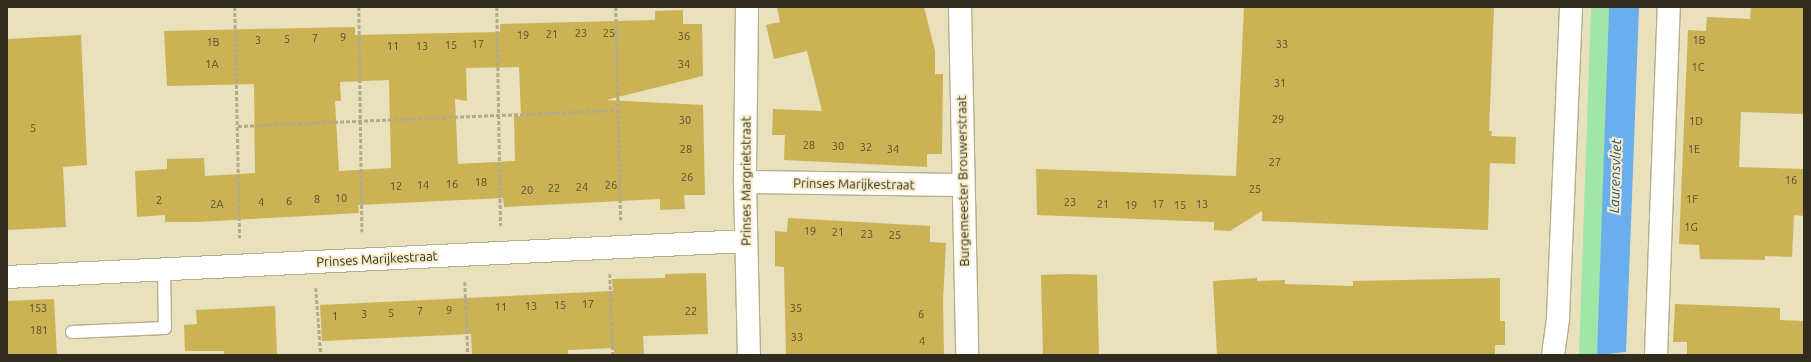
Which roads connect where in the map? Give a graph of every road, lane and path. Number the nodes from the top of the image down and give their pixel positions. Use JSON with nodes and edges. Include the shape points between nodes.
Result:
{"nodes":[{"id":1,"x":235,"y":7,"type":"edge"},
{"id":2,"x":359,"y":7,"type":"edge"},
{"id":3,"x":497,"y":7,"type":"edge"},
{"id":4,"x":616,"y":7,"type":"edge"},
{"id":5,"x":747,"y":7,"type":"edge"},
{"id":6,"x":960,"y":7,"type":"edge"},
{"id":7,"x":1571,"y":7,"type":"edge"},
{"id":8,"x":1669,"y":7,"type":"edge"},
{"id":9,"x":619,"y":110,"type":"junction"},
{"id":10,"x":499,"y":115,"type":"junction"},
{"id":11,"x":359,"y":121,"type":"junction"},
{"id":12,"x":238,"y":126,"type":"junction"},
{"id":13,"x":745,"y":182,"type":"junction"},
{"id":14,"x":963,"y":185,"type":"junction"},
{"id":15,"x":746,"y":240,"type":"junction"},
{"id":16,"x":615,"y":247,"type":"junction"},
{"id":17,"x":501,"y":253,"type":"junction"},
{"id":18,"x":463,"y":255,"type":"junction"},
{"id":19,"x":362,"y":259,"type":"junction"},
{"id":20,"x":314,"y":262,"type":"junction"},
{"id":21,"x":241,"y":265,"type":"junction"},
{"id":22,"x":164,"y":269,"type":"junction"},
{"id":23,"x":7,"y":277,"type":"edge"},
{"id":24,"x":72,"y":332,"type":"dead end"},
{"id":25,"x":321,"y":355,"type":"edge"},
{"id":26,"x":468,"y":355,"type":"edge"},
{"id":27,"x":613,"y":355,"type":"edge"},
{"id":28,"x":749,"y":355,"type":"edge"},
{"id":29,"x":967,"y":355,"type":"edge"},
{"id":30,"x":1553,"y":355,"type":"edge"},
{"id":31,"x":1656,"y":355,"type":"edge"}],
"edges":[{"from":1,"to":12,"type":"path"},
{"from":2,"to":11,"type":"path"},
{"from":3,"to":10,"type":"path"},
{"from":4,"to":9,"type":"path"},
{"from":5,"to":13,"type":"street","name":"Prinses Margrietstraat"},
{"from":6,"to":14,"type":"street","name":"Burgemeester Brouwerstraat"},
{"from":7,"to":30,"type":"street","via":[[1558,318]]},
{"from":8,"to":31,"type":"street"},
{"from":9,"to":10,"type":"path"},
{"from":9,"to":16,"type":"path"},
{"from":10,"to":11,"type":"path"},
{"from":10,"to":17,"type":"path"},
{"from":11,"to":12,"type":"path"},
{"from":11,"to":19,"type":"path"},
{"from":12,"to":21,"type":"path"},
{"from":13,"to":14,"type":"street","name":"Prinses Marijkestraat"},
{"from":13,"to":15,"type":"street","name":"Prinses Margrietstraat"},
{"from":14,"to":29,"type":"street","name":"Burgemeester Brouwerstraat"},
{"from":15,"to":16,"type":"street","name":"Prinses Marijkestraat"},
{"from":15,"to":28,"type":"street","name":"Prinses Margrietstraat"},
{"from":16,"to":17,"type":"street","name":"Prinses Marijkestraat"},
{"from":16,"to":27,"type":"path"},
{"from":17,"to":18,"type":"street","name":"Prinses Marijkestraat"},
{"from":18,"to":19,"type":"street","name":"Prinses Marijkestraat"},
{"from":18,"to":26,"type":"path"},
{"from":19,"to":20,"type":"street","name":"Prinses Marijkestraat"},
{"from":20,"to":21,"type":"street","name":"Prinses Marijkestraat"},
{"from":20,"to":25,"type":"path"},
{"from":21,"to":22,"type":"street","name":"Prinses Marijkestraat"},
{"from":22,"to":23,"type":"street","name":"Prinses Marijkestraat"},
{"from":22,"to":24,"type":"lane","via":[[165,328]]}]}
